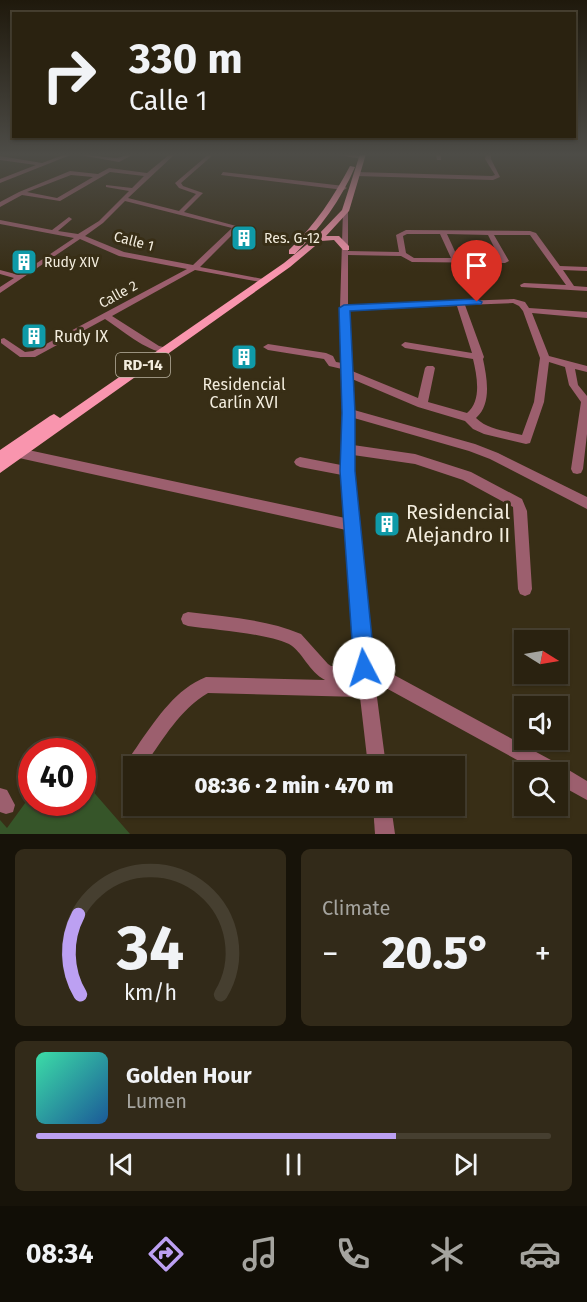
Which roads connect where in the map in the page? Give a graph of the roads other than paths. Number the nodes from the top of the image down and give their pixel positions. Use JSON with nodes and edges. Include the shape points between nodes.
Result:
{"nodes":[{"id":1,"x":21,"y":193,"type":"joint"},
{"id":2,"x":70,"y":193,"type":"edge"},
{"id":3,"x":130,"y":193,"type":"edge"},
{"id":4,"x":199,"y":193,"type":"edge"},
{"id":5,"x":340,"y":193,"type":"edge"},
{"id":6,"x":351,"y":193,"type":"edge"},
{"id":7,"x":124,"y":199,"type":"junction"},
{"id":8,"x":0,"y":205,"type":"edge"},
{"id":9,"x":180,"y":213,"type":"junction"},
{"id":10,"x":69,"y":219,"type":"dead end"},
{"id":11,"x":342,"y":220,"type":"junction"},
{"id":12,"x":0,"y":222,"type":"edge"},
{"id":13,"x":318,"y":222,"type":"junction"},
{"id":14,"x":53,"y":232,"type":"junction"},
{"id":15,"x":443,"y":232,"type":"junction"},
{"id":16,"x":490,"y":233,"type":"junction"},
{"id":17,"x":323,"y":236,"type":"junction"},
{"id":18,"x":81,"y":237,"type":"junction"},
{"id":19,"x":345,"y":251,"type":"junction"},
{"id":20,"x":404,"y":254,"type":"junction"},
{"id":21,"x":456,"y":261,"type":"junction"},
{"id":22,"x":284,"y":264,"type":"junction"},
{"id":23,"x":194,"y":268,"type":"junction"},
{"id":24,"x":558,"y":268,"type":"junction"},
{"id":25,"x":587,"y":269,"type":"edge"},
{"id":26,"x":0,"y":272,"type":"edge"},
{"id":27,"x":19,"y":277,"type":"junction"},
{"id":28,"x":259,"y":280,"type":"junction"},
{"id":29,"x":524,"y":285,"type":"dead end"},
{"id":30,"x":572,"y":288,"type":"junction"},
{"id":31,"x":587,"y":289,"type":"edge"},
{"id":32,"x":0,"y":291,"type":"edge"},
{"id":33,"x":459,"y":302,"type":"junction"},
{"id":34,"x":344,"y":308,"type":"junction"},
{"id":35,"x":527,"y":310,"type":"junction"},
{"id":36,"x":587,"y":315,"type":"edge"},
{"id":37,"x":106,"y":316,"type":"junction"},
{"id":38,"x":4,"y":341,"type":"dead end"},
{"id":39,"x":405,"y":345,"type":"dead end"},
{"id":40,"x":268,"y":347,"type":"dead end"},
{"id":41,"x":160,"y":349,"type":"junction"},
{"id":42,"x":479,"y":357,"type":"junction"},
{"id":43,"x":545,"y":358,"type":"junction"},
{"id":44,"x":570,"y":365,"type":"junction"},
{"id":45,"x":430,"y":368,"type":"dead end"},
{"id":46,"x":587,"y":369,"type":"edge"},
{"id":47,"x":346,"y":370,"type":"junction"},
{"id":48,"x":422,"y":404,"type":"junction"},
{"id":49,"x":348,"y":413,"type":"junction"},
{"id":50,"x":469,"y":418,"type":"junction"},
{"id":51,"x":346,"y":449,"type":"junction"},
{"id":52,"x":19,"y":453,"type":"junction"},
{"id":53,"x":0,"y":457,"type":"edge"},
{"id":54,"x":300,"y":462,"type":"dead end"},
{"id":55,"x":0,"y":467,"type":"edge"},
{"id":56,"x":577,"y":470,"type":"dead end"},
{"id":57,"x":347,"y":471,"type":"junction"},
{"id":58,"x":587,"y":503,"type":"edge"},
{"id":59,"x":353,"y":526,"type":"junction"},
{"id":60,"x":525,"y":589,"type":"dead end"},
{"id":61,"x":188,"y":619,"type":"dead end"},
{"id":62,"x":366,"y":677,"type":"junction"},
{"id":63,"x":142,"y":756,"type":"edge"},
{"id":64,"x":376,"y":756,"type":"edge"},
{"id":65,"x":535,"y":762,"type":"edge"},
{"id":66,"x":568,"y":780,"type":"edge"},
{"id":67,"x":587,"y":791,"type":"edge"},
{"id":68,"x":383,"y":816,"type":"edge"},
{"id":69,"x":385,"y":834,"type":"edge"}],
"edges":[{"from":1,"to":2,"type":"street","via":[[58,200]]},
{"from":1,"to":8,"type":"street"},
{"from":3,"to":7,"type":"street"},
{"from":4,"to":9,"type":"street"},
{"from":5,"to":13,"type":"main road","number":"RD-14"},
{"from":6,"to":11,"type":"main road","number":"RD-14"},
{"from":7,"to":9,"type":"street"},
{"from":7,"to":18,"type":"street"},
{"from":9,"to":23,"type":"street","name":"Calle 2","via":[[237,227]]},
{"from":10,"to":14,"type":"street"},
{"from":11,"to":13,"type":"main road"},
{"from":11,"to":17,"type":"main road","number":"RD-14"},
{"from":11,"to":19,"type":"street"},
{"from":12,"to":14,"type":"street","name":"Calle 1"},
{"from":13,"to":17,"type":"main road"},
{"from":13,"to":22,"type":"main road","number":"RD-14"},
{"from":14,"to":18,"type":"street","name":"Calle 1"},
{"from":15,"to":16,"type":"street"},
{"from":15,"to":20,"type":"street","via":[[401,233]]},
{"from":15,"to":21,"type":"street"},
{"from":16,"to":21,"type":"street","via":[[505,261]]},
{"from":16,"to":24,"type":"street","via":[[534,234]]},
{"from":17,"to":19,"type":"main road","via":[[336,238]]},
{"from":17,"to":22,"type":"main road","number":"RD-14"},
{"from":18,"to":23,"type":"street","name":"Calle 1","via":[[122,254]]},
{"from":18,"to":27,"type":"street"},
{"from":19,"to":20,"type":"street"},
{"from":19,"to":34,"type":"street"},
{"from":20,"to":21,"type":"street","via":[[412,260]]},
{"from":22,"to":28,"type":"main road","number":"RD-14"},
{"from":23,"to":28,"type":"street","name":"Calle 1"},
{"from":23,"to":37,"type":"street","name":"Calle 2"},
{"from":24,"to":25,"type":"street"},
{"from":24,"to":30,"type":"street"},
{"from":26,"to":27,"type":"street"},
{"from":27,"to":32,"type":"street"},
{"from":28,"to":41,"type":"main road","number":"RD-14"},
{"from":29,"to":30,"type":"street"},
{"from":30,"to":31,"type":"street"},
{"from":33,"to":34,"type":"street"},
{"from":33,"to":35,"type":"street","via":[[514,302]]},
{"from":33,"to":42,"type":"street"},
{"from":34,"to":47,"type":"street"},
{"from":35,"to":36,"type":"street"},
{"from":35,"to":43,"type":"street"},
{"from":37,"to":38,"type":"street","name":"Calle 2","via":[[35,354],[23,355]]},
{"from":37,"to":41,"type":"street"},
{"from":39,"to":42,"type":"street"},
{"from":40,"to":47,"type":"street","via":[[326,356],[332,364]]},
{"from":41,"to":52,"type":"main road","number":"RD-14"},
{"from":41,"to":53,"type":"main road","number":"RD-14"},
{"from":42,"to":50,"type":"street","via":[[481,394],[478,411]]},
{"from":43,"to":44,"type":"street"},
{"from":43,"to":50,"type":"street","via":[[539,402],[528,440],[477,426]]},
{"from":44,"to":46,"type":"street"},
{"from":44,"to":56,"type":"street","via":[[570,378],[586,401]]},
{"from":45,"to":48,"type":"street"},
{"from":47,"to":48,"type":"street"},
{"from":47,"to":49,"type":"street"},
{"from":48,"to":50,"type":"street"},
{"from":49,"to":51,"type":"street"},
{"from":49,"to":58,"type":"street","via":[[471,447]]},
{"from":51,"to":57,"type":"street"},
{"from":51,"to":60,"type":"street","via":[[415,459],[467,476],[518,503]]},
{"from":52,"to":55,"type":"main road","number":"RD-14"},
{"from":52,"to":59,"type":"street"},
{"from":54,"to":57,"type":"street"},
{"from":57,"to":59,"type":"street"},
{"from":59,"to":62,"type":"street"},
{"from":61,"to":62,"type":"street","via":[[266,630],[296,639],[322,670]]},
{"from":62,"to":63,"type":"street","via":[[206,684],[191,693]]},
{"from":62,"to":64,"type":"street"},
{"from":62,"to":65,"type":"street"},
{"from":66,"to":67,"type":"street"},
{"from":68,"to":69,"type":"street"}]}
